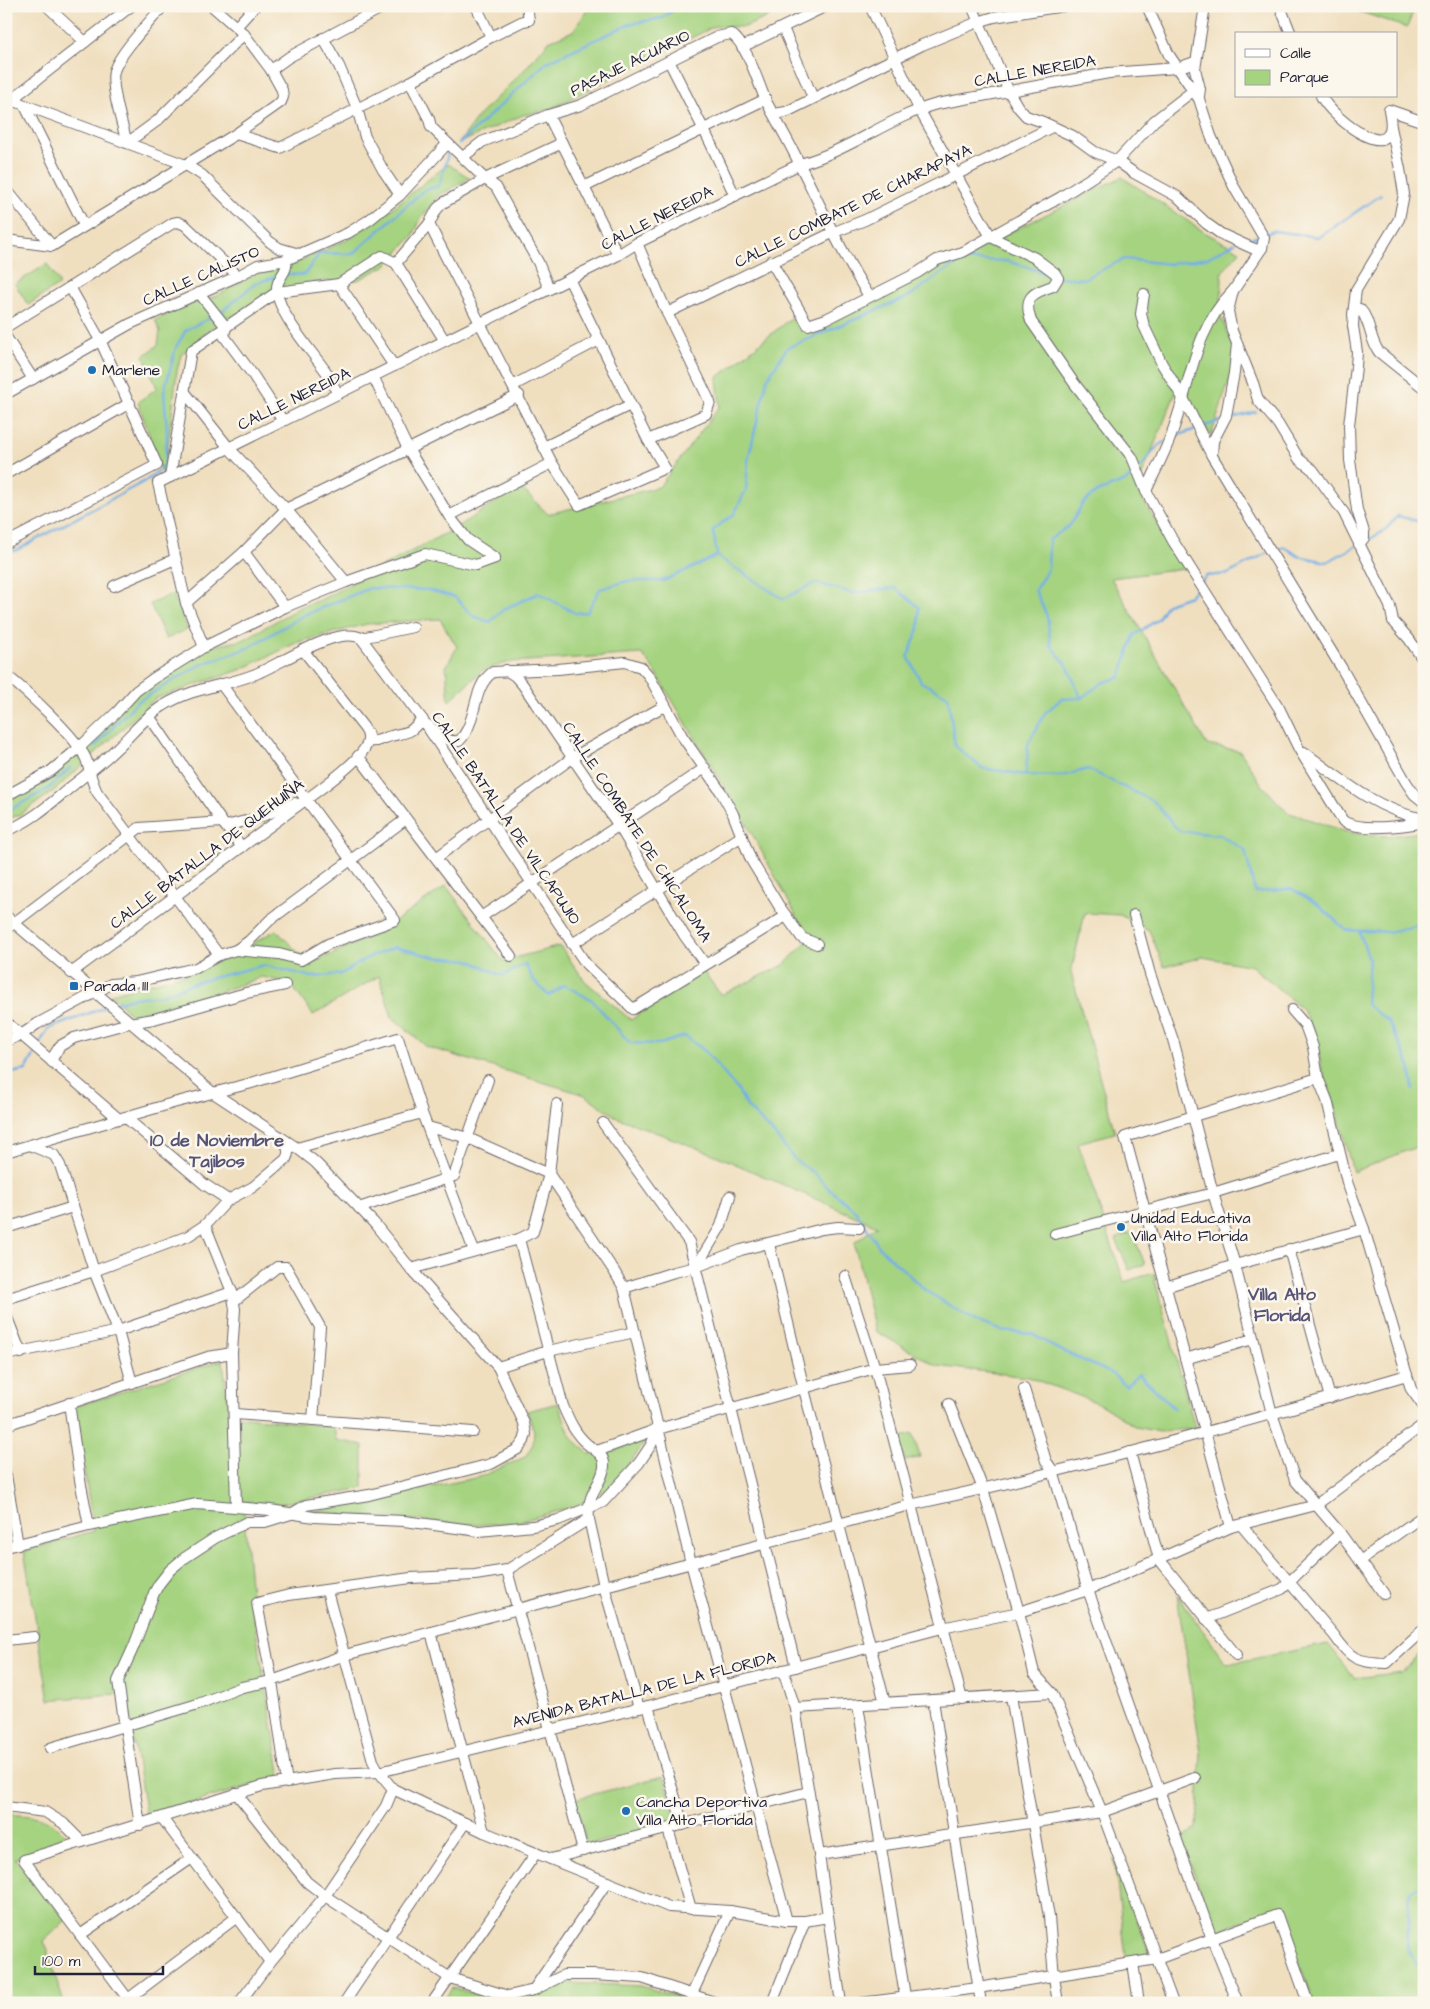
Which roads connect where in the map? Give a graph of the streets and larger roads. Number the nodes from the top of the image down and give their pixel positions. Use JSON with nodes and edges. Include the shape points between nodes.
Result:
{"nodes":[{"id":1,"x":47,"y":6,"type":"edge"},
{"id":2,"x":131,"y":6,"type":"edge"},
{"id":3,"x":163,"y":6,"type":"edge"},
{"id":4,"x":212,"y":6,"type":"edge"},
{"id":5,"x":255,"y":6,"type":"edge"},
{"id":6,"x":385,"y":6,"type":"edge"},
{"id":7,"x":476,"y":6,"type":"edge"},
{"id":8,"x":528,"y":6,"type":"edge"},
{"id":9,"x":826,"y":6,"type":"edge"},
{"id":10,"x":870,"y":6,"type":"edge"},
{"id":11,"x":972,"y":6,"type":"edge"},
{"id":12,"x":1064,"y":6,"type":"edge"},
{"id":13,"x":1147,"y":6,"type":"edge"},
{"id":14,"x":1205,"y":6,"type":"edge"},
{"id":15,"x":1280,"y":6,"type":"edge"},
{"id":16,"x":978,"y":22,"type":"junction"},
{"id":17,"x":783,"y":28,"type":"junction"},
{"id":18,"x":240,"y":30,"type":"junction"},
{"id":19,"x":1290,"y":32,"type":"edge"},
{"id":20,"x":490,"y":37,"type":"junction"},
{"id":21,"x":323,"y":38,"type":"junction"},
{"id":22,"x":85,"y":42,"type":"junction"},
{"id":23,"x":742,"y":47,"type":"junction"},
{"id":24,"x":895,"y":58,"type":"junction"},
{"id":25,"x":669,"y":61,"type":"junction"},
{"id":26,"x":1195,"y":62,"type":"junction"},
{"id":27,"x":1177,"y":68,"type":"junction"},
{"id":28,"x":271,"y":70,"type":"junction"},
{"id":29,"x":410,"y":82,"type":"junction"},
{"id":30,"x":1009,"y":92,"type":"junction"},
{"id":31,"x":1196,"y":94,"type":"junction"},
{"id":32,"x":813,"y":98,"type":"junction"},
{"id":33,"x":1322,"y":98,"type":"edge"},
{"id":34,"x":9,"y":99,"type":"edge"},
{"id":35,"x":766,"y":99,"type":"junction"},
{"id":36,"x":25,"y":106,"type":"junction"},
{"id":37,"x":357,"y":108,"type":"junction"},
{"id":38,"x":919,"y":109,"type":"junction"},
{"id":39,"x":774,"y":114,"type":"junction"},
{"id":40,"x":548,"y":115,"type":"junction"},
{"id":41,"x":1424,"y":122,"type":"edge"},
{"id":42,"x":1052,"y":127,"type":"junction"},
{"id":43,"x":1391,"y":127,"type":"junction"},
{"id":44,"x":702,"y":130,"type":"junction"},
{"id":45,"x":236,"y":134,"type":"junction"},
{"id":46,"x":127,"y":143,"type":"junction"},
{"id":47,"x":562,"y":143,"type":"junction"},
{"id":48,"x":447,"y":144,"type":"junction"},
{"id":49,"x":463,"y":158,"type":"junction"},
{"id":50,"x":1117,"y":161,"type":"junction"},
{"id":51,"x":800,"y":164,"type":"junction"},
{"id":52,"x":186,"y":165,"type":"junction"},
{"id":53,"x":954,"y":174,"type":"junction"},
{"id":54,"x":485,"y":179,"type":"junction"},
{"id":55,"x":584,"y":187,"type":"junction"},
{"id":56,"x":6,"y":189,"type":"edge"},
{"id":57,"x":400,"y":195,"type":"junction"},
{"id":58,"x":735,"y":196,"type":"junction"},
{"id":59,"x":429,"y":224,"type":"junction"},
{"id":60,"x":84,"y":225,"type":"junction"},
{"id":61,"x":832,"y":233,"type":"junction"},
{"id":62,"x":991,"y":237,"type":"junction"},
{"id":63,"x":6,"y":240,"type":"edge"},
{"id":64,"x":637,"y":243,"type":"junction"},
{"id":65,"x":52,"y":246,"type":"junction"},
{"id":66,"x":1262,"y":248,"type":"junction"},
{"id":67,"x":299,"y":254,"type":"junction"},
{"id":68,"x":618,"y":254,"type":"junction"},
{"id":69,"x":286,"y":260,"type":"junction"},
{"id":70,"x":771,"y":261,"type":"junction"},
{"id":71,"x":396,"y":263,"type":"junction"},
{"id":72,"x":238,"y":276,"type":"junction"},
{"id":73,"x":569,"y":279,"type":"junction"},
{"id":74,"x":339,"y":284,"type":"junction"},
{"id":75,"x":70,"y":287,"type":"junction"},
{"id":76,"x":549,"y":289,"type":"junction"},
{"id":77,"x":1233,"y":291,"type":"junction"},
{"id":78,"x":277,"y":292,"type":"junction"},
{"id":79,"x":199,"y":293,"type":"junction"},
{"id":80,"x":1144,"y":294,"type":"dead end"},
{"id":81,"x":869,"y":296,"type":"junction"},
{"id":82,"x":667,"y":313,"type":"junction"},
{"id":83,"x":1352,"y":316,"type":"junction"},
{"id":84,"x":481,"y":322,"type":"junction"},
{"id":85,"x":6,"y":327,"type":"edge"},
{"id":86,"x":226,"y":327,"type":"junction"},
{"id":87,"x":6,"y":337,"type":"edge"},
{"id":88,"x":100,"y":340,"type":"junction"},
{"id":89,"x":599,"y":340,"type":"junction"},
{"id":90,"x":445,"y":341,"type":"junction"},
{"id":91,"x":1237,"y":343,"type":"junction"},
{"id":92,"x":394,"y":366,"type":"junction"},
{"id":93,"x":373,"y":376,"type":"junction"},
{"id":94,"x":33,"y":379,"type":"junction"},
{"id":95,"x":514,"y":385,"type":"junction"},
{"id":96,"x":1424,"y":388,"type":"edge"},
{"id":97,"x":184,"y":391,"type":"junction"},
{"id":98,"x":6,"y":394,"type":"edge"},
{"id":99,"x":338,"y":394,"type":"junction"},
{"id":100,"x":519,"y":395,"type":"junction"},
{"id":101,"x":1183,"y":398,"type":"junction"},
{"id":102,"x":130,"y":403,"type":"junction"},
{"id":103,"x":630,"y":404,"type":"junction"},
{"id":104,"x":282,"y":422,"type":"junction"},
{"id":105,"x":648,"y":440,"type":"junction"},
{"id":106,"x":544,"y":447,"type":"junction"},
{"id":107,"x":228,"y":448,"type":"junction"},
{"id":108,"x":408,"y":449,"type":"junction"},
{"id":109,"x":1212,"y":456,"type":"junction"},
{"id":110,"x":552,"y":463,"type":"junction"},
{"id":111,"x":6,"y":474,"type":"edge"},
{"id":112,"x":170,"y":477,"type":"junction"},
{"id":113,"x":1146,"y":491,"type":"junction"},
{"id":114,"x":286,"y":509,"type":"junction"},
{"id":115,"x":449,"y":516,"type":"junction"},
{"id":116,"x":6,"y":543,"type":"edge"},
{"id":117,"x":1358,"y":544,"type":"junction"},
{"id":118,"x":244,"y":552,"type":"junction"},
{"id":119,"x":175,"y":558,"type":"junction"},
{"id":120,"x":346,"y":582,"type":"junction"},
{"id":121,"x":114,"y":586,"type":"dead end"},
{"id":122,"x":186,"y":603,"type":"junction"},
{"id":123,"x":285,"y":607,"type":"junction"},
{"id":124,"x":414,"y":627,"type":"dead end"},
{"id":125,"x":361,"y":638,"type":"junction"},
{"id":126,"x":204,"y":647,"type":"junction"},
{"id":127,"x":303,"y":650,"type":"junction"},
{"id":128,"x":1424,"y":661,"type":"edge"},
{"id":129,"x":506,"y":670,"type":"junction"},
{"id":130,"x":6,"y":675,"type":"edge"},
{"id":131,"x":221,"y":684,"type":"junction"},
{"id":132,"x":664,"y":706,"type":"junction"},
{"id":133,"x":149,"y":716,"type":"junction"},
{"id":134,"x":422,"y":719,"type":"junction"},
{"id":135,"x":368,"y":741,"type":"junction"},
{"id":136,"x":79,"y":748,"type":"junction"},
{"id":137,"x":1299,"y":749,"type":"junction"},
{"id":138,"x":358,"y":756,"type":"junction"},
{"id":139,"x":572,"y":758,"type":"junction"},
{"id":140,"x":705,"y":768,"type":"junction"},
{"id":141,"x":89,"y":772,"type":"junction"},
{"id":142,"x":6,"y":796,"type":"edge"},
{"id":143,"x":306,"y":799,"type":"junction"},
{"id":144,"x":1424,"y":802,"type":"edge"},
{"id":145,"x":490,"y":818,"type":"junction"},
{"id":146,"x":406,"y":819,"type":"junction"},
{"id":147,"x":1424,"y":821,"type":"edge"},
{"id":148,"x":224,"y":824,"type":"junction"},
{"id":149,"x":619,"y":826,"type":"junction"},
{"id":150,"x":6,"y":831,"type":"edge"},
{"id":151,"x":130,"y":834,"type":"junction"},
{"id":152,"x":742,"y":836,"type":"junction"},
{"id":153,"x":242,"y":847,"type":"junction"},
{"id":154,"x":436,"y":858,"type":"junction"},
{"id":155,"x":351,"y":861,"type":"junction"},
{"id":156,"x":532,"y":884,"type":"junction"},
{"id":157,"x":656,"y":890,"type":"junction"},
{"id":158,"x":176,"y":896,"type":"junction"},
{"id":159,"x":1134,"y":915,"type":"dead end"},
{"id":160,"x":786,"y":916,"type":"junction"},
{"id":161,"x":481,"y":917,"type":"junction"},
{"id":162,"x":9,"y":923,"type":"edge"},
{"id":163,"x":1127,"y":930,"type":"dead end"},
{"id":164,"x":1138,"y":931,"type":"junction"},
{"id":165,"x":572,"y":944,"type":"junction"},
{"id":166,"x":817,"y":944,"type":"dead end"},
{"id":167,"x":236,"y":950,"type":"junction"},
{"id":168,"x":219,"y":955,"type":"junction"},
{"id":169,"x":511,"y":956,"type":"dead end"},
{"id":170,"x":705,"y":964,"type":"junction"},
{"id":171,"x":71,"y":973,"type":"junction"},
{"id":172,"x":285,"y":985,"type":"dead end"},
{"id":173,"x":93,"y":992,"type":"junction"},
{"id":174,"x":1292,"y":1010,"type":"dead end"},
{"id":175,"x":6,"y":1022,"type":"edge"},
{"id":176,"x":129,"y":1022,"type":"junction"},
{"id":177,"x":21,"y":1035,"type":"junction"},
{"id":178,"x":6,"y":1041,"type":"edge"},
{"id":179,"x":52,"y":1062,"type":"junction"},
{"id":180,"x":1318,"y":1078,"type":"junction"},
{"id":181,"x":488,"y":1080,"type":"dead end"},
{"id":182,"x":212,"y":1092,"type":"junction"},
{"id":183,"x":557,"y":1104,"type":"dead end"},
{"id":184,"x":422,"y":1112,"type":"junction"},
{"id":185,"x":1193,"y":1117,"type":"junction"},
{"id":186,"x":122,"y":1118,"type":"junction"},
{"id":187,"x":603,"y":1123,"type":"dead end"},
{"id":188,"x":428,"y":1127,"type":"junction"},
{"id":189,"x":468,"y":1138,"type":"junction"},
{"id":190,"x":284,"y":1140,"type":"junction"},
{"id":191,"x":32,"y":1146,"type":"junction"},
{"id":192,"x":297,"y":1148,"type":"junction"},
{"id":193,"x":6,"y":1152,"type":"edge"},
{"id":194,"x":1339,"y":1154,"type":"junction"},
{"id":195,"x":549,"y":1174,"type":"junction"},
{"id":196,"x":448,"y":1180,"type":"junction"},
{"id":197,"x":1213,"y":1193,"type":"junction"},
{"id":198,"x":730,"y":1196,"type":"dead end"},
{"id":199,"x":228,"y":1200,"type":"junction"},
{"id":200,"x":73,"y":1207,"type":"junction"},
{"id":201,"x":359,"y":1208,"type":"junction"},
{"id":202,"x":1144,"y":1209,"type":"junction"},
{"id":203,"x":205,"y":1225,"type":"junction"},
{"id":204,"x":6,"y":1228,"type":"edge"},
{"id":205,"x":859,"y":1228,"type":"dead end"},
{"id":206,"x":1364,"y":1229,"type":"junction"},
{"id":207,"x":1055,"y":1234,"type":"dead end"},
{"id":208,"x":519,"y":1239,"type":"junction"},
{"id":209,"x":769,"y":1244,"type":"junction"},
{"id":210,"x":1289,"y":1249,"type":"junction"},
{"id":211,"x":474,"y":1251,"type":"junction"},
{"id":212,"x":1235,"y":1265,"type":"junction"},
{"id":213,"x":696,"y":1267,"type":"junction"},
{"id":214,"x":411,"y":1269,"type":"junction"},
{"id":215,"x":94,"y":1271,"type":"junction"},
{"id":216,"x":845,"y":1276,"type":"dead end"},
{"id":217,"x":1165,"y":1287,"type":"junction"},
{"id":218,"x":624,"y":1288,"type":"junction"},
{"id":219,"x":233,"y":1297,"type":"junction"},
{"id":220,"x":6,"y":1299,"type":"edge"},
{"id":221,"x":6,"y":1315,"type":"edge"},
{"id":222,"x":118,"y":1331,"type":"junction"},
{"id":223,"x":634,"y":1332,"type":"junction"},
{"id":224,"x":1253,"y":1340,"type":"junction"},
{"id":225,"x":548,"y":1351,"type":"junction"},
{"id":226,"x":21,"y":1353,"type":"junction"},
{"id":227,"x":232,"y":1353,"type":"junction"},
{"id":228,"x":6,"y":1355,"type":"edge"},
{"id":229,"x":1185,"y":1359,"type":"junction"},
{"id":230,"x":910,"y":1365,"type":"dead end"},
{"id":231,"x":498,"y":1367,"type":"junction"},
{"id":232,"x":875,"y":1368,"type":"junction"},
{"id":233,"x":1407,"y":1376,"type":"junction"},
{"id":234,"x":132,"y":1383,"type":"junction"},
{"id":235,"x":804,"y":1389,"type":"junction"},
{"id":236,"x":1024,"y":1389,"type":"dead end"},
{"id":237,"x":1330,"y":1398,"type":"junction"},
{"id":238,"x":69,"y":1404,"type":"junction"},
{"id":239,"x":949,"y":1404,"type":"dead end"},
{"id":240,"x":1424,"y":1407,"type":"edge"},
{"id":241,"x":731,"y":1409,"type":"junction"},
{"id":242,"x":234,"y":1414,"type":"junction"},
{"id":243,"x":1272,"y":1414,"type":"junction"},
{"id":244,"x":313,"y":1420,"type":"junction"},
{"id":245,"x":1424,"y":1424,"type":"edge"},
{"id":246,"x":6,"y":1425,"type":"edge"},
{"id":247,"x":658,"y":1429,"type":"junction"},
{"id":248,"x":473,"y":1432,"type":"dead end"},
{"id":249,"x":1204,"y":1432,"type":"junction"},
{"id":250,"x":597,"y":1451,"type":"junction"},
{"id":251,"x":1130,"y":1452,"type":"junction"},
{"id":252,"x":1053,"y":1470,"type":"junction"},
{"id":253,"x":6,"y":1475,"type":"edge"},
{"id":254,"x":983,"y":1489,"type":"junction"},
{"id":255,"x":910,"y":1505,"type":"junction"},
{"id":256,"x":1316,"y":1505,"type":"junction"},
{"id":257,"x":236,"y":1507,"type":"junction"},
{"id":258,"x":588,"y":1508,"type":"junction"},
{"id":259,"x":291,"y":1514,"type":"junction"},
{"id":260,"x":1424,"y":1515,"type":"edge"},
{"id":261,"x":589,"y":1519,"type":"junction"},
{"id":262,"x":839,"y":1524,"type":"junction"},
{"id":263,"x":89,"y":1526,"type":"junction"},
{"id":264,"x":1236,"y":1526,"type":"junction"},
{"id":265,"x":1340,"y":1533,"type":"junction"},
{"id":266,"x":765,"y":1544,"type":"junction"},
{"id":267,"x":18,"y":1545,"type":"junction"},
{"id":268,"x":6,"y":1547,"type":"edge"},
{"id":269,"x":1159,"y":1559,"type":"junction"},
{"id":270,"x":1360,"y":1561,"type":"junction"},
{"id":271,"x":691,"y":1563,"type":"junction"},
{"id":272,"x":507,"y":1570,"type":"junction"},
{"id":273,"x":1288,"y":1582,"type":"junction"},
{"id":274,"x":604,"y":1586,"type":"junction"},
{"id":275,"x":1088,"y":1590,"type":"junction"},
{"id":276,"x":327,"y":1591,"type":"junction"},
{"id":277,"x":1384,"y":1594,"type":"dead end"},
{"id":278,"x":518,"y":1609,"type":"junction"},
{"id":279,"x":1019,"y":1612,"type":"junction"},
{"id":280,"x":1206,"y":1619,"type":"junction"},
{"id":281,"x":942,"y":1628,"type":"junction"},
{"id":282,"x":1424,"y":1629,"type":"edge"},
{"id":283,"x":431,"y":1632,"type":"junction"},
{"id":284,"x":34,"y":1637,"type":"dead end"},
{"id":285,"x":6,"y":1640,"type":"edge"},
{"id":286,"x":870,"y":1647,"type":"junction"},
{"id":287,"x":1236,"y":1654,"type":"dead end"},
{"id":288,"x":346,"y":1655,"type":"junction"},
{"id":289,"x":796,"y":1666,"type":"junction"},
{"id":290,"x":783,"y":1670,"type":"junction"},
{"id":291,"x":272,"y":1681,"type":"junction"},
{"id":292,"x":724,"y":1686,"type":"junction"},
{"id":293,"x":1052,"y":1693,"type":"junction"},
{"id":294,"x":1011,"y":1696,"type":"junction"},
{"id":295,"x":962,"y":1698,"type":"junction"},
{"id":296,"x":933,"y":1700,"type":"junction"},
{"id":297,"x":885,"y":1703,"type":"junction"},
{"id":298,"x":858,"y":1705,"type":"junction"},
{"id":299,"x":643,"y":1707,"type":"junction"},
{"id":300,"x":795,"y":1708,"type":"junction"},
{"id":301,"x":125,"y":1725,"type":"junction"},
{"id":302,"x":549,"y":1730,"type":"junction"},
{"id":303,"x":50,"y":1748,"type":"dead end"},
{"id":304,"x":462,"y":1752,"type":"junction"},
{"id":305,"x":379,"y":1772,"type":"junction"},
{"id":306,"x":1195,"y":1778,"type":"dead end"},
{"id":307,"x":287,"y":1783,"type":"junction"},
{"id":308,"x":393,"y":1789,"type":"junction"},
{"id":309,"x":1158,"y":1791,"type":"junction"},
{"id":310,"x":808,"y":1792,"type":"junction"},
{"id":311,"x":236,"y":1793,"type":"junction"},
{"id":312,"x":756,"y":1806,"type":"junction"},
{"id":313,"x":6,"y":1807,"type":"edge"},
{"id":314,"x":1102,"y":1812,"type":"junction"},
{"id":315,"x":162,"y":1818,"type":"junction"},
{"id":316,"x":1032,"y":1823,"type":"junction"},
{"id":317,"x":465,"y":1824,"type":"junction"},
{"id":318,"x":140,"y":1825,"type":"junction"},
{"id":319,"x":682,"y":1825,"type":"junction"},
{"id":320,"x":668,"y":1829,"type":"junction"},
{"id":321,"x":484,"y":1832,"type":"junction"},
{"id":322,"x":954,"y":1834,"type":"junction"},
{"id":323,"x":82,"y":1842,"type":"junction"},
{"id":324,"x":879,"y":1846,"type":"junction"},
{"id":325,"x":583,"y":1851,"type":"junction"},
{"id":326,"x":536,"y":1853,"type":"junction"},
{"id":327,"x":819,"y":1855,"type":"junction"},
{"id":328,"x":192,"y":1858,"type":"junction"},
{"id":329,"x":551,"y":1859,"type":"junction"},
{"id":330,"x":608,"y":1882,"type":"junction"},
{"id":331,"x":325,"y":1896,"type":"junction"},
{"id":332,"x":691,"y":1909,"type":"junction"},
{"id":333,"x":730,"y":1911,"type":"junction"},
{"id":334,"x":236,"y":1917,"type":"junction"},
{"id":335,"x":828,"y":1917,"type":"junction"},
{"id":336,"x":787,"y":1921,"type":"junction"},
{"id":337,"x":805,"y":1921,"type":"junction"},
{"id":338,"x":80,"y":1935,"type":"junction"},
{"id":339,"x":388,"y":1937,"type":"junction"},
{"id":340,"x":1212,"y":1940,"type":"junction"},
{"id":341,"x":1157,"y":1959,"type":"junction"},
{"id":342,"x":270,"y":1962,"type":"junction"},
{"id":343,"x":1133,"y":1963,"type":"junction"},
{"id":344,"x":1054,"y":1977,"type":"junction"},
{"id":345,"x":450,"y":1978,"type":"junction"},
{"id":346,"x":978,"y":1988,"type":"junction"},
{"id":347,"x":534,"y":1990,"type":"junction"},
{"id":348,"x":692,"y":1994,"type":"junction"},
{"id":349,"x":906,"y":2000,"type":"edge"},
{"id":350,"x":130,"y":2001,"type":"edge"},
{"id":351,"x":239,"y":2003,"type":"edge"},
{"id":352,"x":344,"y":2003,"type":"edge"},
{"id":353,"x":432,"y":2003,"type":"edge"},
{"id":354,"x":717,"y":2003,"type":"edge"},
{"id":355,"x":772,"y":2003,"type":"edge"},
{"id":356,"x":841,"y":2003,"type":"edge"},
{"id":357,"x":861,"y":2003,"type":"edge"},
{"id":358,"x":981,"y":2003,"type":"edge"},
{"id":359,"x":1058,"y":2003,"type":"edge"},
{"id":360,"x":1139,"y":2003,"type":"edge"},
{"id":361,"x":1173,"y":2003,"type":"edge"},
{"id":362,"x":1238,"y":2003,"type":"edge"},
{"id":363,"x":1308,"y":2003,"type":"edge"}],
"edges":[{"from":1,"to":22,"type":"street"},
{"from":2,"to":22,"type":"street"},
{"from":3,"to":46,"type":"street","via":[[125,52],[114,71]]},
{"from":4,"to":18,"type":"street"},
{"from":5,"to":18,"type":"street"},
{"from":6,"to":21,"type":"street"},
{"from":7,"to":20,"type":"street"},
{"from":8,"to":20,"type":"street","via":[[529,20]]},
{"from":9,"to":17,"type":"street"},
{"from":10,"to":24,"type":"street"},
{"from":11,"to":16,"type":"street"},
{"from":12,"to":16,"type":"street"},
{"from":13,"to":27,"type":"street"},
{"from":14,"to":26,"type":"street"},
{"from":15,"to":19,"type":"street"},
{"from":16,"to":24,"type":"street"},
{"from":16,"to":30,"type":"street"},
{"from":17,"to":23,"type":"street"},
{"from":17,"to":32,"type":"street"},
{"from":18,"to":28,"type":"street"},
{"from":18,"to":46,"type":"street","via":[[157,122]]},
{"from":20,"to":29,"type":"street"},
{"from":21,"to":28,"type":"street"},
{"from":21,"to":37,"type":"street"},
{"from":22,"to":34,"type":"street"},
{"from":23,"to":25,"type":"street","name":"PASAJE ACUARIO","via":[[736,37],[724,34]]},
{"from":23,"to":35,"type":"street"},
{"from":24,"to":32,"type":"street"},
{"from":24,"to":38,"type":"street"},
{"from":25,"to":40,"type":"street","name":"PASAJE ACUARIO","via":[[581,105]]},
{"from":25,"to":44,"type":"street"},
{"from":26,"to":27,"type":"street","name":"CALLE NEREIDA"},
{"from":26,"to":31,"type":"street","via":[[1200,89]]},
{"from":27,"to":30,"type":"street","name":"CALLE NEREIDA","via":[[1109,73]]},
{"from":27,"to":31,"type":"street"},
{"from":28,"to":45,"type":"street","via":[[282,90],[281,102]]},
{"from":29,"to":37,"type":"street"},
{"from":29,"to":48,"type":"street","via":[[431,127]]},
{"from":30,"to":38,"type":"street","name":"CALLE NEREIDA"},
{"from":30,"to":42,"type":"street","via":[[1026,116]]},
{"from":31,"to":50,"type":"street","via":[[1154,122]]},
{"from":31,"to":66,"type":"street","via":[[1234,187],[1264,238]]},
{"from":32,"to":39,"type":"street","via":[[786,112]]},
{"from":33,"to":43,"type":"street","via":[[1345,124],[1371,139],[1385,138]]},
{"from":34,"to":36,"type":"street"},
{"from":35,"to":39,"type":"street"},
{"from":35,"to":44,"type":"street"},
{"from":36,"to":46,"type":"street"},
{"from":36,"to":60,"type":"street"},
{"from":37,"to":45,"type":"street","via":[[280,148]]},
{"from":37,"to":57,"type":"street","via":[[365,137]]},
{"from":38,"to":51,"type":"street","name":"CALLE NEREIDA","via":[[820,159]]},
{"from":38,"to":53,"type":"street"},
{"from":39,"to":51,"type":"street"},
{"from":40,"to":47,"type":"street"},
{"from":40,"to":49,"type":"street","name":"PASAJE ACUARIO","via":[[482,142]]},
{"from":41,"to":43,"type":"street","via":[[1389,110]]},
{"from":42,"to":50,"type":"street"},
{"from":42,"to":53,"type":"street","name":"CALLE COMBATE DE CHARAPAYA"},
{"from":43,"to":83,"type":"street","via":[[1404,194],[1399,219],[1356,290]]},
{"from":44,"to":55,"type":"street"},
{"from":44,"to":58,"type":"street"},
{"from":45,"to":52,"type":"street"},
{"from":46,"to":52,"type":"street"},
{"from":47,"to":54,"type":"street"},
{"from":47,"to":55,"type":"street"},
{"from":48,"to":49,"type":"street"},
{"from":48,"to":57,"type":"street","name":"CALLE CALISTO"},
{"from":49,"to":54,"type":"street"},
{"from":50,"to":62,"type":"street"},
{"from":50,"to":66,"type":"street","via":[[1178,197],[1221,234],[1252,248]]},
{"from":51,"to":58,"type":"street","name":"CALLE NEREIDA"},
{"from":51,"to":61,"type":"street"},
{"from":52,"to":60,"type":"street"},
{"from":52,"to":67,"type":"street","via":[[202,175],[270,242]]},
{"from":53,"to":61,"type":"street","name":"CALLE COMBATE DE CHARAPAYA","via":[[865,220]]},
{"from":53,"to":62,"type":"street"},
{"from":54,"to":59,"type":"street","via":[[443,203]]},
{"from":54,"to":76,"type":"street","via":[[496,187],[516,220]]},
{"from":55,"to":68,"type":"street"},
{"from":56,"to":65,"type":"street"},
{"from":57,"to":67,"type":"street","name":"CALLE CALISTO","via":[[348,233]]},
{"from":58,"to":64,"type":"street","name":"CALLE NEREIDA"},
{"from":59,"to":71,"type":"street"},
{"from":59,"to":84,"type":"street"},
{"from":60,"to":65,"type":"street"},
{"from":61,"to":70,"type":"street","name":"CALLE COMBATE DE CHARAPAYA"},
{"from":61,"to":81,"type":"street"},
{"from":62,"to":81,"type":"street","via":[[964,252],[937,260],[918,273]]},
{"from":62,"to":113,"type":"street","via":[[1035,258],[1055,273],[1058,278],[1053,286],[1038,290],[1028,301],[1031,321],[1132,456]]},
{"from":63,"to":65,"type":"street"},
{"from":64,"to":68,"type":"street","name":"CALLE NEREIDA"},
{"from":64,"to":82,"type":"street"},
{"from":66,"to":77,"type":"street"},
{"from":67,"to":69,"type":"street","name":"CALLE CALISTO"},
{"from":68,"to":73,"type":"street","name":"CALLE NEREIDA"},
{"from":69,"to":72,"type":"street","name":"CALLE CALISTO","via":[[258,265]]},
{"from":69,"to":78,"type":"street","via":[[286,271],[277,284]]},
{"from":70,"to":81,"type":"street","via":[[808,325]]},
{"from":70,"to":82,"type":"street","name":"CALLE COMBATE DE CHARAPAYA"},
{"from":71,"to":74,"type":"street","via":[[382,256]]},
{"from":71,"to":90,"type":"street"},
{"from":72,"to":75,"type":"street","via":[[178,222]]},
{"from":72,"to":79,"type":"street","name":"CALLE CALISTO"},
{"from":73,"to":76,"type":"street","name":"CALLE NEREIDA"},
{"from":73,"to":89,"type":"street"},
{"from":74,"to":78,"type":"street"},
{"from":74,"to":92,"type":"street"},
{"from":75,"to":85,"type":"street"},
{"from":75,"to":88,"type":"street"},
{"from":76,"to":84,"type":"street","name":"CALLE NEREIDA"},
{"from":77,"to":91,"type":"street","via":[[1228,311]]},
{"from":77,"to":101,"type":"street","via":[[1220,305],[1204,332]]},
{"from":78,"to":86,"type":"street"},
{"from":78,"to":99,"type":"street","via":[[282,308]]},
{"from":79,"to":86,"type":"street"},
{"from":79,"to":88,"type":"street","name":"CALLE CALISTO"},
{"from":80,"to":101,"type":"street","via":[[1141,314],[1144,326]]},
{"from":82,"to":105,"type":"street","via":[[710,402],[706,414]]},
{"from":83,"to":96,"type":"street","via":[[1354,310],[1360,309],[1379,352]]},
{"from":83,"to":117,"type":"street","via":[[1357,352],[1349,425],[1350,460],[1357,510],[1364,532],[1364,538]]},
{"from":84,"to":90,"type":"street","name":"CALLE NEREIDA"},
{"from":84,"to":95,"type":"street"},
{"from":86,"to":97,"type":"street","via":[[191,350]]},
{"from":86,"to":104,"type":"street","via":[[224,336]]},
{"from":87,"to":94,"type":"street"},
{"from":88,"to":94,"type":"street","name":"CALLE CALISTO"},
{"from":88,"to":102,"type":"street"},
{"from":89,"to":95,"type":"street"},
{"from":89,"to":103,"type":"street"},
{"from":90,"to":92,"type":"street","name":"CALLE NEREIDA"},
{"from":91,"to":109,"type":"street","via":[[1226,416],[1213,441]]},
{"from":91,"to":117,"type":"street","via":[[1258,400],[1278,424],[1299,459],[1312,470],[1344,513]]},
{"from":92,"to":93,"type":"street","name":"CALLE NEREIDA"},
{"from":93,"to":99,"type":"street","name":"CALLE NEREIDA"},
{"from":93,"to":108,"type":"street"},
{"from":94,"to":98,"type":"street","name":"CALLE CALISTO"},
{"from":95,"to":100,"type":"street"},
{"from":97,"to":107,"type":"street"},
{"from":97,"to":112,"type":"street"},
{"from":99,"to":104,"type":"street","name":"CALLE NEREIDA"},
{"from":100,"to":106,"type":"street"},
{"from":100,"to":108,"type":"street"},
{"from":101,"to":109,"type":"street"},
{"from":101,"to":113,"type":"street","via":[[1171,438]]},
{"from":102,"to":111,"type":"street"},
{"from":102,"to":116,"type":"street","via":[[157,465]]},
{"from":103,"to":105,"type":"street"},
{"from":103,"to":106,"type":"street"},
{"from":104,"to":107,"type":"street","name":"CALLE NEREIDA"},
{"from":105,"to":110,"type":"street","via":[[665,468],[579,505]]},
{"from":106,"to":110,"type":"street"},
{"from":107,"to":112,"type":"street","name":"CALLE NEREIDA"},
{"from":107,"to":114,"type":"street"},
{"from":108,"to":114,"type":"street"},
{"from":108,"to":115,"type":"street"},
{"from":109,"to":144,"type":"street","via":[[1341,667],[1406,782]]},
{"from":110,"to":115,"type":"street"},
{"from":112,"to":119,"type":"street","name":"CALLE NEREIDA","via":[[158,483]]},
{"from":113,"to":137,"type":"street","via":[[1173,541],[1279,708]]},
{"from":114,"to":118,"type":"street"},
{"from":114,"to":120,"type":"street"},
{"from":115,"to":120,"type":"street","via":[[468,540],[495,558],[476,565],[425,554]]},
{"from":117,"to":128,"type":"street","via":[[1390,606],[1393,620]]},
{"from":118,"to":122,"type":"street"},
{"from":118,"to":123,"type":"street"},
{"from":119,"to":121,"type":"street"},
{"from":119,"to":122,"type":"street"},
{"from":120,"to":123,"type":"street"},
{"from":122,"to":126,"type":"street"},
{"from":123,"to":126,"type":"street"},
{"from":124,"to":125,"type":"street"},
{"from":125,"to":127,"type":"street","via":[[346,634]]},
{"from":125,"to":134,"type":"street","name":"CALLE BATALLA DE VILCAPUJIO"},
{"from":126,"to":136,"type":"street","via":[[136,691]]},
{"from":127,"to":131,"type":"street","via":[[253,675]]},
{"from":127,"to":135,"type":"street","via":[[365,729]]},
{"from":129,"to":132,"type":"street","via":[[634,663],[649,676]]},
{"from":129,"to":134,"type":"street","via":[[493,672],[483,682],[466,732],[459,741],[446,739]]},
{"from":129,"to":139,"type":"street","name":"CALLE COMBATE DE CHICALOMA","via":[[523,685]]},
{"from":130,"to":136,"type":"street"},
{"from":131,"to":133,"type":"street","via":[[180,697]]},
{"from":131,"to":143,"type":"street"},
{"from":132,"to":139,"type":"street"},
{"from":132,"to":140,"type":"street"},
{"from":133,"to":141,"type":"street"},
{"from":133,"to":148,"type":"street"},
{"from":134,"to":135,"type":"street","via":[[407,733],[392,735],[379,742]]},
{"from":134,"to":145,"type":"street","name":"CALLE BATALLA DE VILCAPUJIO"},
{"from":135,"to":138,"type":"street","name":"CALLE BATALLA DE QUEHUIÑA"},
{"from":136,"to":141,"type":"street"},
{"from":136,"to":142,"type":"street","via":[[51,771]]},
{"from":137,"to":147,"type":"street","via":[[1371,799]]},
{"from":137,"to":147,"type":"street","via":[[1344,821],[1351,826],[1405,826]]},
{"from":138,"to":143,"type":"street","name":"CALLE BATALLA DE QUEHUIÑA"},
{"from":138,"to":146,"type":"street"},
{"from":139,"to":145,"type":"street"},
{"from":139,"to":149,"type":"street","name":"CALLE COMBATE DE CHICALOMA"},
{"from":140,"to":149,"type":"street"},
{"from":140,"to":152,"type":"street","via":[[734,814]]},
{"from":141,"to":150,"type":"street","via":[[28,822]]},
{"from":141,"to":151,"type":"street","via":[[97,792]]},
{"from":143,"to":148,"type":"street","via":[[257,818]]},
{"from":143,"to":153,"type":"street","name":"CALLE BATALLA DE QUEHUIÑA"},
{"from":143,"to":155,"type":"street"},
{"from":145,"to":154,"type":"street"},
{"from":145,"to":156,"type":"street","name":"CALLE BATALLA DE VILCAPUJIO"},
{"from":146,"to":154,"type":"street"},
{"from":146,"to":155,"type":"street"},
{"from":148,"to":151,"type":"street","via":[[139,828]]},
{"from":148,"to":153,"type":"street"},
{"from":149,"to":156,"type":"street"},
{"from":149,"to":157,"type":"street","name":"CALLE COMBATE DE CHICALOMA"},
{"from":151,"to":158,"type":"street"},
{"from":151,"to":162,"type":"street"},
{"from":152,"to":157,"type":"street"},
{"from":152,"to":160,"type":"street","via":[[751,860]]},
{"from":153,"to":158,"type":"street","name":"CALLE BATALLA DE QUEHUIÑA"},
{"from":154,"to":161,"type":"street"},
{"from":155,"to":167,"type":"street","via":[[270,920]]},
{"from":155,"to":167,"type":"street","via":[[395,920],[328,944],[301,960],[279,954]]},
{"from":156,"to":161,"type":"street"},
{"from":156,"to":165,"type":"street","name":"CALLE BATALLA DE VILCAPUJIO"},
{"from":157,"to":165,"type":"street"},
{"from":157,"to":170,"type":"street","name":"CALLE COMBATE DE CHICALOMA"},
{"from":158,"to":168,"type":"street"},
{"from":158,"to":171,"type":"street","name":"CALLE BATALLA DE QUEHUIÑA"},
{"from":159,"to":164,"type":"street"},
{"from":160,"to":166,"type":"street","via":[[802,938]]},
{"from":160,"to":170,"type":"street"},
{"from":161,"to":169,"type":"street"},
{"from":162,"to":171,"type":"street"},
{"from":163,"to":164,"type":"street"},
{"from":164,"to":185,"type":"street","via":[[1174,1043]]},
{"from":165,"to":170,"type":"street","name":"CALLE BATALLA DE VILCAPUJIO","via":[[586,964],[633,1009]]},
{"from":167,"to":168,"type":"street"},
{"from":168,"to":173,"type":"street","via":[[196,968],[136,982],[111,984]]},
{"from":171,"to":173,"type":"street"},
{"from":172,"to":176,"type":"street","via":[[154,1019]]},
{"from":173,"to":176,"type":"street"},
{"from":173,"to":177,"type":"street"},
{"from":174,"to":180,"type":"street","via":[[1305,1024]]},
{"from":175,"to":177,"type":"street"},
{"from":176,"to":179,"type":"street","via":[[65,1042],[56,1051]]},
{"from":176,"to":182,"type":"street"},
{"from":177,"to":178,"type":"street"},
{"from":177,"to":179,"type":"street"},
{"from":179,"to":186,"type":"street"},
{"from":180,"to":185,"type":"street"},
{"from":180,"to":194,"type":"street","via":[[1327,1100]]},
{"from":181,"to":189,"type":"street"},
{"from":182,"to":184,"type":"street","via":[[398,1038]]},
{"from":182,"to":186,"type":"street"},
{"from":182,"to":190,"type":"street"},
{"from":183,"to":195,"type":"street"},
{"from":184,"to":188,"type":"street"},
{"from":184,"to":192,"type":"street"},
{"from":185,"to":197,"type":"street"},
{"from":185,"to":202,"type":"street","via":[[1125,1137]]},
{"from":186,"to":191,"type":"street"},
{"from":186,"to":199,"type":"street"},
{"from":187,"to":213,"type":"street","via":[[689,1242]]},
{"from":188,"to":189,"type":"street"},
{"from":188,"to":196,"type":"street"},
{"from":189,"to":195,"type":"street"},
{"from":189,"to":196,"type":"street","via":[[454,1176]]},
{"from":190,"to":192,"type":"street"},
{"from":190,"to":199,"type":"street","via":[[289,1149],[286,1159],[253,1187]]},
{"from":191,"to":193,"type":"street"},
{"from":191,"to":200,"type":"street","via":[[54,1155],[60,1164]]},
{"from":192,"to":201,"type":"street"},
{"from":194,"to":197,"type":"street"},
{"from":194,"to":206,"type":"street"},
{"from":195,"to":208,"type":"street","via":[[533,1232]]},
{"from":195,"to":218,"type":"street"},
{"from":196,"to":201,"type":"street"},
{"from":196,"to":211,"type":"street"},
{"from":197,"to":202,"type":"street"},
{"from":197,"to":212,"type":"street"},
{"from":198,"to":213,"type":"street","via":[[722,1226]]},
{"from":199,"to":203,"type":"street"},
{"from":200,"to":204,"type":"street"},
{"from":200,"to":215,"type":"street"},
{"from":201,"to":214,"type":"street"},
{"from":202,"to":207,"type":"street"},
{"from":202,"to":217,"type":"street"},
{"from":203,"to":215,"type":"street","via":[[188,1236]]},
{"from":203,"to":219,"type":"street"},
{"from":205,"to":209,"type":"street","via":[[838,1226]]},
{"from":206,"to":210,"type":"street"},
{"from":206,"to":233,"type":"street"},
{"from":208,"to":211,"type":"street"},
{"from":208,"to":225,"type":"street"},
{"from":209,"to":213,"type":"street","via":[[741,1250]]},
{"from":209,"to":235,"type":"street"},
{"from":210,"to":212,"type":"street"},
{"from":210,"to":237,"type":"street"},
{"from":211,"to":214,"type":"street"},
{"from":212,"to":217,"type":"street"},
{"from":212,"to":224,"type":"street"},
{"from":213,"to":218,"type":"street"},
{"from":213,"to":241,"type":"street"},
{"from":214,"to":231,"type":"street"},
{"from":215,"to":220,"type":"street"},
{"from":215,"to":222,"type":"street"},
{"from":216,"to":232,"type":"street"},
{"from":217,"to":229,"type":"street"},
{"from":218,"to":223,"type":"street"},
{"from":219,"to":222,"type":"street"},
{"from":219,"to":227,"type":"street"},
{"from":219,"to":244,"type":"street","via":[[277,1267],[286,1267],[320,1327]]},
{"from":221,"to":226,"type":"street"},
{"from":222,"to":226,"type":"street"},
{"from":222,"to":234,"type":"street"},
{"from":223,"to":225,"type":"street"},
{"from":223,"to":247,"type":"street"},
{"from":224,"to":229,"type":"street"},
{"from":224,"to":243,"type":"street"},
{"from":225,"to":231,"type":"street"},
{"from":225,"to":250,"type":"street","via":[[570,1422],[579,1436]]},
{"from":226,"to":228,"type":"street"},
{"from":227,"to":234,"type":"street","via":[[208,1357]]},
{"from":227,"to":242,"type":"street"},
{"from":229,"to":249,"type":"street"},
{"from":230,"to":232,"type":"street"},
{"from":231,"to":259,"type":"street","via":[[524,1422],[526,1434],[518,1449],[491,1464],[369,1495],[306,1505]]},
{"from":232,"to":235,"type":"street"},
{"from":232,"to":255,"type":"street"},
{"from":233,"to":237,"type":"street"},
{"from":233,"to":240,"type":"street","via":[[1411,1389]]},
{"from":234,"to":238,"type":"street"},
{"from":235,"to":241,"type":"street"},
{"from":235,"to":262,"type":"street"},
{"from":236,"to":252,"type":"street","via":[[1046,1461]]},
{"from":237,"to":243,"type":"street"},
{"from":238,"to":246,"type":"street"},
{"from":238,"to":263,"type":"street"},
{"from":239,"to":254,"type":"street"},
{"from":241,"to":247,"type":"street"},
{"from":241,"to":266,"type":"street"},
{"from":242,"to":244,"type":"street"},
{"from":242,"to":257,"type":"street"},
{"from":243,"to":249,"type":"street"},
{"from":243,"to":256,"type":"street","via":[[1295,1480]]},
{"from":244,"to":248,"type":"street"},
{"from":245,"to":256,"type":"street"},
{"from":247,"to":250,"type":"street"},
{"from":247,"to":258,"type":"street","via":[[638,1463],[603,1502]]},
{"from":247,"to":271,"type":"street"},
{"from":249,"to":251,"type":"street"},
{"from":249,"to":264,"type":"street"},
{"from":250,"to":258,"type":"street","via":[[604,1464],[603,1473]]},
{"from":251,"to":252,"type":"street"},
{"from":251,"to":269,"type":"street"},
{"from":252,"to":254,"type":"street"},
{"from":252,"to":275,"type":"street"},
{"from":253,"to":267,"type":"street"},
{"from":254,"to":255,"type":"street"},
{"from":254,"to":279,"type":"street"},
{"from":255,"to":262,"type":"street"},
{"from":255,"to":281,"type":"street"},
{"from":256,"to":264,"type":"street","name":"AVENIDA BATALLA DE LA FLORIDA"},
{"from":256,"to":265,"type":"street"},
{"from":257,"to":259,"type":"street"},
{"from":257,"to":263,"type":"street","via":[[197,1504]]},
{"from":258,"to":259,"type":"street","via":[[533,1526],[479,1531],[404,1521]]},
{"from":258,"to":261,"type":"street"},
{"from":259,"to":301,"type":"street","via":[[236,1527],[183,1559],[158,1584],[118,1681]]},
{"from":260,"to":270,"type":"street"},
{"from":261,"to":272,"type":"street"},
{"from":261,"to":274,"type":"street"},
{"from":262,"to":266,"type":"street"},
{"from":262,"to":286,"type":"street"},
{"from":263,"to":267,"type":"street"},
{"from":264,"to":269,"type":"street","name":"AVENIDA BATALLA DE LA FLORIDA"},
{"from":264,"to":273,"type":"street"},
{"from":265,"to":270,"type":"street"},
{"from":265,"to":273,"type":"street"},
{"from":266,"to":271,"type":"street"},
{"from":266,"to":289,"type":"street"},
{"from":267,"to":268,"type":"street"},
{"from":269,"to":275,"type":"street","name":"AVENIDA BATALLA DE LA FLORIDA"},
{"from":269,"to":280,"type":"street"},
{"from":270,"to":277,"type":"street"},
{"from":271,"to":274,"type":"street"},
{"from":271,"to":292,"type":"street"},
{"from":272,"to":276,"type":"street","via":[[475,1576],[411,1578]]},
{"from":272,"to":278,"type":"street"},
{"from":273,"to":280,"type":"street","via":[[1282,1589]]},
{"from":273,"to":282,"type":"street","via":[[1345,1651],[1363,1662],[1387,1663]]},
{"from":274,"to":278,"type":"street"},
{"from":274,"to":299,"type":"street"},
{"from":275,"to":279,"type":"street","name":"AVENIDA BATALLA DE LA FLORIDA"},
{"from":275,"to":309,"type":"street"},
{"from":276,"to":288,"type":"street"},
{"from":276,"to":291,"type":"street","via":[[257,1603]]},
{"from":278,"to":283,"type":"street"},
{"from":278,"to":302,"type":"street"},
{"from":279,"to":281,"type":"street","name":"AVENIDA BATALLA DE LA FLORIDA"},
{"from":279,"to":293,"type":"street","via":[[1034,1673]]},
{"from":280,"to":287,"type":"street"},
{"from":281,"to":286,"type":"street","name":"AVENIDA BATALLA DE LA FLORIDA"},
{"from":281,"to":295,"type":"street"},
{"from":283,"to":288,"type":"street"},
{"from":283,"to":304,"type":"street"},
{"from":284,"to":285,"type":"street"},
{"from":286,"to":289,"type":"street","name":"AVENIDA BATALLA DE LA FLORIDA"},
{"from":286,"to":297,"type":"street"},
{"from":288,"to":291,"type":"street"},
{"from":288,"to":305,"type":"street","via":[[373,1761]]},
{"from":289,"to":290,"type":"street","name":"AVENIDA BATALLA DE LA FLORIDA"},
{"from":290,"to":292,"type":"street","name":"AVENIDA BATALLA DE LA FLORIDA"},
{"from":290,"to":300,"type":"street"},
{"from":291,"to":301,"type":"street","via":[[242,1687],[198,1704]]},
{"from":291,"to":307,"type":"street"},
{"from":292,"to":299,"type":"street","name":"AVENIDA BATALLA DE LA FLORIDA"},
{"from":292,"to":312,"type":"street"},
{"from":293,"to":294,"type":"street"},
{"from":293,"to":314,"type":"street"},
{"from":294,"to":295,"type":"street"},
{"from":294,"to":316,"type":"street"},
{"from":295,"to":296,"type":"street"},
{"from":296,"to":297,"type":"street"},
{"from":296,"to":322,"type":"street"},
{"from":297,"to":298,"type":"street"},
{"from":298,"to":300,"type":"street"},
{"from":298,"to":324,"type":"street"},
{"from":299,"to":302,"type":"street","name":"AVENIDA BATALLA DE LA FLORIDA"},
{"from":299,"to":319,"type":"street"},
{"from":300,"to":310,"type":"street"},
{"from":301,"to":303,"type":"street"},
{"from":301,"to":318,"type":"street"},
{"from":302,"to":304,"type":"street","name":"AVENIDA BATALLA DE LA FLORIDA"},
{"from":302,"to":325,"type":"street"},
{"from":304,"to":305,"type":"street","name":"AVENIDA BATALLA DE LA FLORIDA"},
{"from":304,"to":321,"type":"street"},
{"from":305,"to":307,"type":"street","name":"AVENIDA BATALLA DE LA FLORIDA","via":[[335,1774]]},
{"from":305,"to":308,"type":"street"},
{"from":306,"to":309,"type":"street"},
{"from":307,"to":311,"type":"street","name":"AVENIDA BATALLA DE LA FLORIDA"},
{"from":308,"to":317,"type":"street"},
{"from":308,"to":331,"type":"street","via":[[386,1806]]},
{"from":309,"to":314,"type":"street"},
{"from":309,"to":340,"type":"street"},
{"from":310,"to":312,"type":"street"},
{"from":310,"to":327,"type":"street"},
{"from":311,"to":315,"type":"street","name":"AVENIDA BATALLA DE LA FLORIDA"},
{"from":311,"to":331,"type":"street","via":[[307,1882]]},
{"from":312,"to":319,"type":"street"},
{"from":312,"to":336,"type":"street"},
{"from":313,"to":323,"type":"street","via":[[45,1812],[63,1823]]},
{"from":314,"to":316,"type":"street"},
{"from":314,"to":341,"type":"street"},
{"from":315,"to":318,"type":"street","name":"AVENIDA BATALLA DE LA FLORIDA"},
{"from":315,"to":328,"type":"street"},
{"from":316,"to":322,"type":"street"},
{"from":316,"to":344,"type":"street","via":[[1049,1917]]},
{"from":317,"to":321,"type":"street"},
{"from":317,"to":339,"type":"street"},
{"from":318,"to":323,"type":"street","name":"AVENIDA BATALLA DE LA FLORIDA"},
{"from":319,"to":320,"type":"street"},
{"from":320,"to":325,"type":"street"},
{"from":320,"to":332,"type":"street"},
{"from":321,"to":326,"type":"street"},
{"from":322,"to":324,"type":"street"},
{"from":322,"to":346,"type":"street"},
{"from":323,"to":338,"type":"street","name":"AVENIDA BATALLA DE LA FLORIDA","via":[[24,1860]]},
{"from":324,"to":327,"type":"street"},
{"from":324,"to":349,"type":"street"},
{"from":325,"to":329,"type":"street"},
{"from":326,"to":329,"type":"street"},
{"from":326,"to":345,"type":"street"},
{"from":327,"to":335,"type":"street"},
{"from":328,"to":334,"type":"street"},
{"from":328,"to":338,"type":"street"},
{"from":329,"to":330,"type":"street"},
{"from":330,"to":332,"type":"street","via":[[669,1907]]},
{"from":330,"to":347,"type":"street"},
{"from":331,"to":339,"type":"street"},
{"from":331,"to":342,"type":"street"},
{"from":332,"to":333,"type":"street"},
{"from":333,"to":336,"type":"street"},
{"from":333,"to":348,"type":"street"},
{"from":334,"to":342,"type":"street"},
{"from":334,"to":350,"type":"street"},
{"from":335,"to":337,"type":"street"},
{"from":335,"to":356,"type":"street"},
{"from":336,"to":337,"type":"street"},
{"from":337,"to":355,"type":"street"},
{"from":338,"to":350,"type":"street"},
{"from":339,"to":345,"type":"street"},
{"from":339,"to":352,"type":"street"},
{"from":340,"to":341,"type":"street"},
{"from":340,"to":362,"type":"street"},
{"from":340,"to":363,"type":"street","via":[[1277,1916]]},
{"from":341,"to":343,"type":"street"},
{"from":341,"to":361,"type":"street"},
{"from":342,"to":351,"type":"street"},
{"from":343,"to":344,"type":"street"},
{"from":343,"to":360,"type":"street"},
{"from":344,"to":346,"type":"street"},
{"from":344,"to":359,"type":"street"},
{"from":345,"to":347,"type":"street","via":[[508,1996]]},
{"from":345,"to":353,"type":"street"},
{"from":346,"to":349,"type":"street"},
{"from":346,"to":358,"type":"street"},
{"from":347,"to":348,"type":"street","via":[[564,1975],[593,1975],[642,1978]]},
{"from":348,"to":354,"type":"street"},
{"from":349,"to":357,"type":"street"}]}
